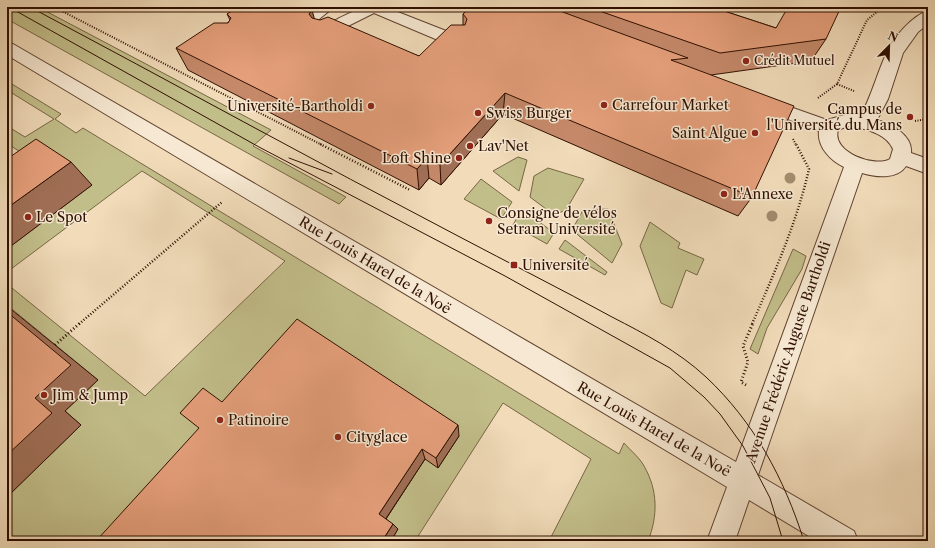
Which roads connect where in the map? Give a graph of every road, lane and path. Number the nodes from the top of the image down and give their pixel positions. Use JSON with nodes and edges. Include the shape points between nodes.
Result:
{"nodes":[{"id":1,"x":54,"y":7,"type":"edge"},
{"id":2,"x":326,"y":7,"type":"edge"},
{"id":3,"x":374,"y":7,"type":"edge"},
{"id":4,"x":883,"y":7,"type":"edge"},
{"id":5,"x":928,"y":16,"type":"edge"},
{"id":6,"x":302,"y":26,"type":"edge"},
{"id":7,"x":325,"y":36,"type":"edge"},
{"id":8,"x":458,"y":42,"type":"edge"},
{"id":9,"x":7,"y":48,"type":"edge"},
{"id":10,"x":838,"y":84,"type":"junction"},
{"id":11,"x":857,"y":92,"type":"dead end"},
{"id":12,"x":746,"y":97,"type":"edge"},
{"id":13,"x":818,"y":98,"type":"dead end"},
{"id":14,"x":867,"y":122,"type":"junction"},
{"id":15,"x":830,"y":128,"type":"junction"},
{"id":16,"x":792,"y":136,"type":"dead end"},
{"id":17,"x":902,"y":157,"type":"junction"},
{"id":18,"x":855,"y":164,"type":"junction"},
{"id":19,"x":928,"y":167,"type":"edge"},
{"id":20,"x":410,"y":190,"type":"dead end"},
{"id":21,"x":225,"y":199,"type":"dead end"},
{"id":22,"x":55,"y":345,"type":"dead end"},
{"id":23,"x":746,"y":385,"type":"dead end"},
{"id":24,"x":743,"y":481,"type":"junction"},
{"id":25,"x":722,"y":541,"type":"edge"},
{"id":26,"x":844,"y":541,"type":"edge"}],
"edges":[{"from":1,"to":20,"type":"path"},
{"from":2,"to":6,"type":"street"},
{"from":3,"to":7,"type":"street","via":[[338,25]]},
{"from":3,"to":8,"type":"street"},
{"from":4,"to":10,"type":"path","via":[[867,20]]},
{"from":5,"to":14,"type":"street","via":[[912,29],[895,52],[879,99]]},
{"from":9,"to":24,"type":"street","name":"Rue Louis Harel de la Noë"},
{"from":10,"to":11,"type":"path"},
{"from":10,"to":13,"type":"path"},
{"from":12,"to":15,"type":"street"},
{"from":14,"to":15,"type":"street","via":[[840,121]]},
{"from":14,"to":17,"type":"street","via":[[888,132],[896,140],[901,148]]},
{"from":15,"to":18,"type":"street","via":[[828,135],[835,151]]},
{"from":16,"to":23,"type":"path","via":[[809,169],[800,202],[770,284],[743,346],[748,362],[741,382]]},
{"from":17,"to":18,"type":"street","via":[[891,167],[880,169]]},
{"from":17,"to":19,"type":"street"},
{"from":18,"to":24,"type":"street","name":"Avenue Frédéric Auguste Bartholdi"},
{"from":21,"to":22,"type":"path"},
{"from":24,"to":25,"type":"street","name":"Avenue Frédéric Auguste Bartholdi"},
{"from":24,"to":26,"type":"street","name":"Rue Louis Harel de la Noë"}]}
